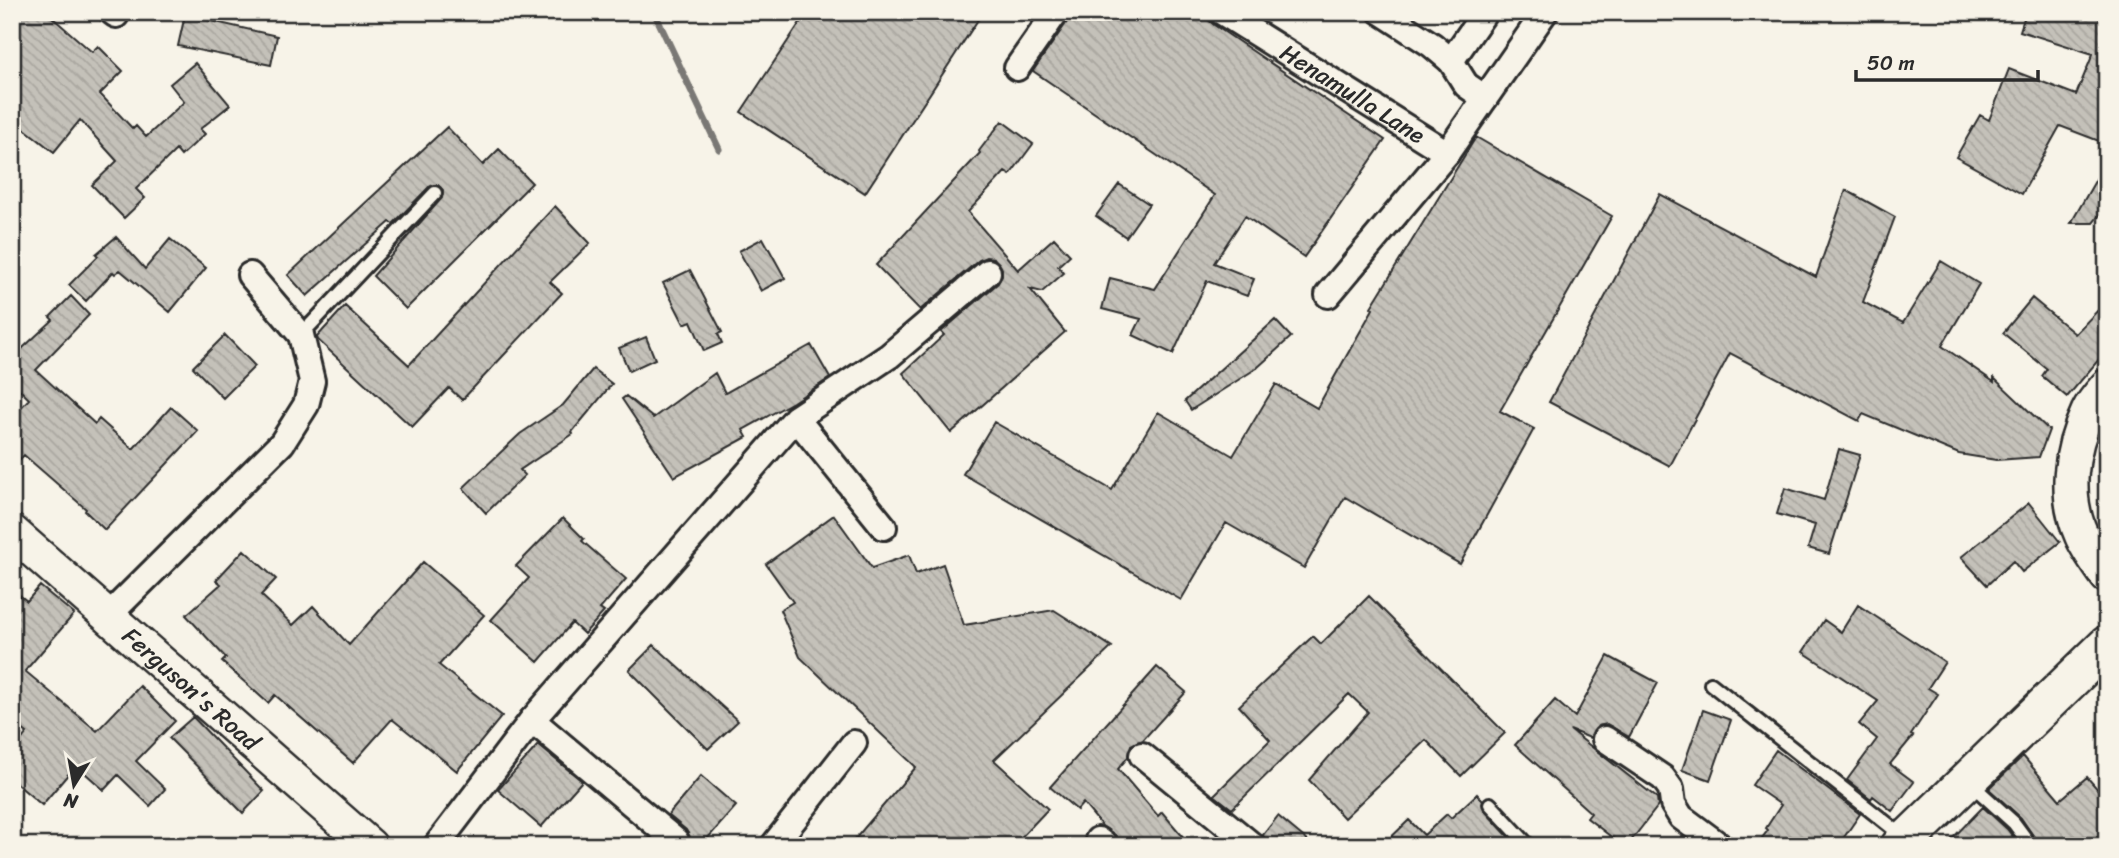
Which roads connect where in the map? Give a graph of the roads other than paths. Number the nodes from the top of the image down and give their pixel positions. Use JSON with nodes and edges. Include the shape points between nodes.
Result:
{"nodes":[{"id":1,"x":1056,"y":12,"type":"edge"},
{"id":2,"x":1222,"y":12,"type":"edge"},
{"id":3,"x":1381,"y":12,"type":"edge"},
{"id":4,"x":1485,"y":12,"type":"edge"},
{"id":5,"x":1545,"y":12,"type":"edge"},
{"id":6,"x":1451,"y":61,"type":"junction"},
{"id":7,"x":1017,"y":68,"type":"dead end"},
{"id":8,"x":1485,"y":97,"type":"junction"},
{"id":9,"x":1447,"y":153,"type":"junction"},
{"id":10,"x":435,"y":193,"type":"dead end"},
{"id":11,"x":988,"y":272,"type":"dead end"},
{"id":12,"x":250,"y":275,"type":"dead end"},
{"id":13,"x":1328,"y":295,"type":"dead end"},
{"id":14,"x":301,"y":335,"type":"junction"},
{"id":15,"x":2107,"y":386,"type":"edge"},
{"id":16,"x":796,"y":418,"type":"junction"},
{"id":17,"x":884,"y":527,"type":"dead end"},
{"id":18,"x":12,"y":532,"type":"edge"},
{"id":19,"x":2107,"y":576,"type":"edge"},
{"id":20,"x":108,"y":616,"type":"junction"},
{"id":21,"x":2107,"y":645,"type":"edge"},
{"id":22,"x":1711,"y":684,"type":"dead end"},
{"id":23,"x":532,"y":720,"type":"junction"},
{"id":24,"x":1605,"y":739,"type":"dead end"},
{"id":25,"x":855,"y":743,"type":"dead end"},
{"id":26,"x":1142,"y":755,"type":"dead end"},
{"id":27,"x":1968,"y":780,"type":"junction"},
{"id":28,"x":1490,"y":804,"type":"dead end"},
{"id":29,"x":676,"y":841,"type":"dead end"},
{"id":30,"x":1903,"y":843,"type":"edge"},
{"id":31,"x":370,"y":846,"type":"edge"},
{"id":32,"x":436,"y":846,"type":"edge"},
{"id":33,"x":773,"y":846,"type":"edge"},
{"id":34,"x":1253,"y":846,"type":"edge"},
{"id":35,"x":1529,"y":846,"type":"edge"},
{"id":36,"x":1720,"y":846,"type":"edge"},
{"id":37,"x":2031,"y":846,"type":"edge"}],
"edges":[{"from":1,"to":7,"type":"street"},
{"from":2,"to":9,"type":"street","name":"Henamulla Lane"},
{"from":3,"to":6,"type":"street"},
{"from":4,"to":6,"type":"street"},
{"from":5,"to":8,"type":"street"},
{"from":6,"to":8,"type":"street","via":[[1466,85]]},
{"from":8,"to":9,"type":"street"},
{"from":9,"to":13,"type":"street"},
{"from":10,"to":14,"type":"lane"},
{"from":11,"to":16,"type":"street","via":[[889,356]]},
{"from":12,"to":14,"type":"street"},
{"from":14,"to":20,"type":"street","via":[[313,381],[306,405],[282,443]]},
{"from":15,"to":19,"type":"street","via":[[2089,410],[2076,443],[2071,477],[2081,535]]},
{"from":16,"to":17,"type":"street"},
{"from":16,"to":23,"type":"street"},
{"from":18,"to":20,"type":"street","name":"Ferguson's Road"},
{"from":20,"to":31,"type":"street","name":"Ferguson's Road"},
{"from":21,"to":27,"type":"main road"},
{"from":22,"to":30,"type":"lane"},
{"from":23,"to":29,"type":"street"},
{"from":23,"to":32,"type":"street"},
{"from":24,"to":36,"type":"street","via":[[1664,778],[1681,817]]},
{"from":25,"to":33,"type":"street"},
{"from":26,"to":34,"type":"street"},
{"from":27,"to":30,"type":"main road"},
{"from":27,"to":37,"type":"lane","via":[[2014,823]]},
{"from":28,"to":35,"type":"lane"}]}
